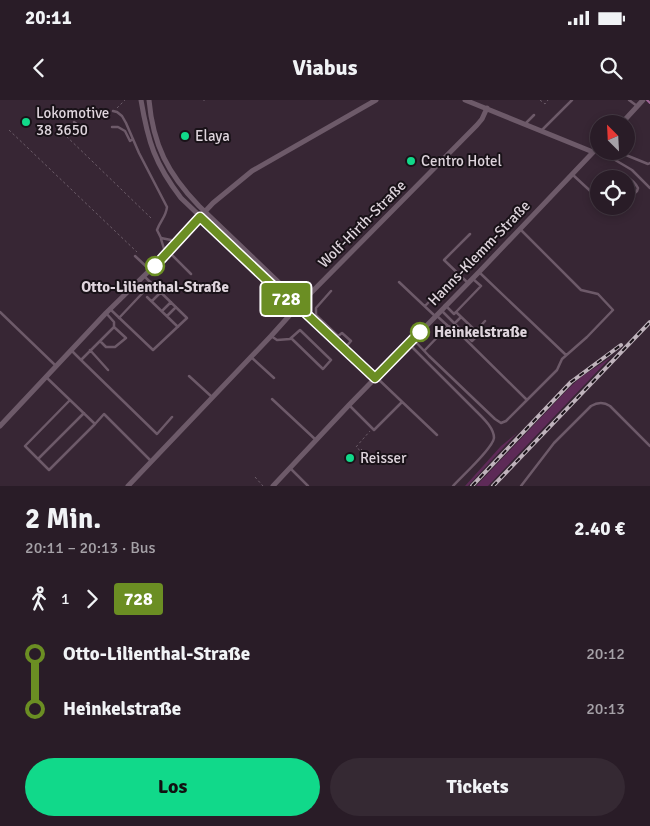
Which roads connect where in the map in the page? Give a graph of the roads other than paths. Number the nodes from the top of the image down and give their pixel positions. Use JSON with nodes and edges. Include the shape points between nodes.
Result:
{"nodes":[{"id":1,"x":141,"y":100,"type":"edge"},
{"id":2,"x":149,"y":100,"type":"edge"},
{"id":3,"x":376,"y":100,"type":"edge"},
{"id":4,"x":465,"y":100,"type":"edge"},
{"id":5,"x":572,"y":100,"type":"edge"},
{"id":6,"x":629,"y":100,"type":"edge"},
{"id":7,"x":478,"y":102,"type":"edge"},
{"id":8,"x":640,"y":103,"type":"edge"},
{"id":9,"x":487,"y":108,"type":"junction"},
{"id":10,"x":113,"y":112,"type":"dead end"},
{"id":11,"x":534,"y":115,"type":"dead end"},
{"id":12,"x":629,"y":115,"type":"edge"},
{"id":13,"x":74,"y":122,"type":"dead end"},
{"id":14,"x":525,"y":124,"type":"junction"},
{"id":15,"x":112,"y":127,"type":"dead end"},
{"id":16,"x":87,"y":130,"type":"dead end"},
{"id":17,"x":542,"y":131,"type":"junction"},
{"id":18,"x":132,"y":140,"type":"junction"},
{"id":19,"x":590,"y":148,"type":"edge"},
{"id":20,"x":590,"y":157,"type":"edge"},
{"id":21,"x":635,"y":159,"type":"edge"},
{"id":22,"x":614,"y":160,"type":"edge"},
{"id":23,"x":650,"y":163,"type":"edge"},
{"id":24,"x":572,"y":174,"type":"junction"},
{"id":25,"x":650,"y":188,"type":"edge"},
{"id":26,"x":590,"y":191,"type":"edge"},
{"id":27,"x":205,"y":212,"type":"junction"},
{"id":28,"x":200,"y":217,"type":"junction"},
{"id":29,"x":520,"y":229,"type":"junction"},
{"id":30,"x":470,"y":234,"type":"dead end"},
{"id":31,"x":161,"y":238,"type":"junction"},
{"id":32,"x":178,"y":241,"type":"junction"},
{"id":33,"x":167,"y":252,"type":"junction"},
{"id":34,"x":134,"y":256,"type":"dead end"},
{"id":35,"x":150,"y":270,"type":"junction"},
{"id":36,"x":479,"y":272,"type":"junction"},
{"id":37,"x":457,"y":273,"type":"junction"},
{"id":38,"x":191,"y":274,"type":"dead end"},
{"id":39,"x":144,"y":276,"type":"junction"},
{"id":40,"x":470,"y":280,"type":"junction"},
{"id":41,"x":399,"y":282,"type":"dead end"},
{"id":42,"x":152,"y":284,"type":"junction"},
{"id":43,"x":331,"y":291,"type":"dead end"},
{"id":44,"x":161,"y":292,"type":"junction"},
{"id":45,"x":147,"y":297,"type":"dead end"},
{"id":46,"x":152,"y":301,"type":"junction"},
{"id":47,"x":171,"y":302,"type":"junction"},
{"id":48,"x":445,"y":305,"type":"junction"},
{"id":49,"x":298,"y":306,"type":"junction"},
{"id":50,"x":425,"y":306,"type":"junction"},
{"id":51,"x":176,"y":307,"type":"junction"},
{"id":52,"x":108,"y":311,"type":"junction"},
{"id":53,"x":0,"y":312,"type":"edge"},
{"id":54,"x":162,"y":312,"type":"junction"},
{"id":55,"x":456,"y":312,"type":"junction"},
{"id":56,"x":437,"y":314,"type":"junction"},
{"id":57,"x":167,"y":316,"type":"junction"},
{"id":58,"x":461,"y":317,"type":"junction"},
{"id":59,"x":119,"y":318,"type":"junction"},
{"id":60,"x":485,"y":321,"type":"dead end"},
{"id":61,"x":454,"y":324,"type":"junction"},
{"id":62,"x":448,"y":326,"type":"junction"},
{"id":63,"x":114,"y":327,"type":"junction"},
{"id":64,"x":178,"y":327,"type":"junction"},
{"id":65,"x":476,"y":331,"type":"junction"},
{"id":66,"x":271,"y":336,"type":"junction"},
{"id":67,"x":291,"y":338,"type":"junction"},
{"id":68,"x":100,"y":341,"type":"junction"},
{"id":69,"x":411,"y":341,"type":"junction"},
{"id":70,"x":344,"y":349,"type":"junction"},
{"id":71,"x":72,"y":350,"type":"junction"},
{"id":72,"x":90,"y":350,"type":"junction"},
{"id":73,"x":424,"y":350,"type":"junction"},
{"id":74,"x":566,"y":355,"type":"junction"},
{"id":75,"x":252,"y":357,"type":"junction"},
{"id":76,"x":81,"y":360,"type":"junction"},
{"id":77,"x":56,"y":366,"type":"junction"},
{"id":78,"x":108,"y":370,"type":"dead end"},
{"id":79,"x":189,"y":376,"type":"dead end"},
{"id":80,"x":46,"y":377,"type":"junction"},
{"id":81,"x":274,"y":378,"type":"dead end"},
{"id":82,"x":375,"y":378,"type":"junction"},
{"id":83,"x":213,"y":398,"type":"junction"},
{"id":84,"x":272,"y":399,"type":"dead end"},
{"id":85,"x":70,"y":400,"type":"junction"},
{"id":86,"x":527,"y":400,"type":"junction"},
{"id":87,"x":402,"y":402,"type":"junction"},
{"id":88,"x":349,"y":404,"type":"junction"},
{"id":89,"x":84,"y":413,"type":"junction"},
{"id":90,"x":172,"y":417,"type":"dead end"},
{"id":91,"x":95,"y":424,"type":"junction"},
{"id":92,"x":0,"y":426,"type":"edge"},
{"id":93,"x":437,"y":434,"type":"dead end"},
{"id":94,"x":316,"y":440,"type":"junction"},
{"id":95,"x":650,"y":446,"type":"edge"},
{"id":96,"x":38,"y":459,"type":"junction"},
{"id":97,"x":152,"y":462,"type":"junction"},
{"id":98,"x":290,"y":468,"type":"junction"},
{"id":99,"x":128,"y":486,"type":"edge"},
{"id":100,"x":272,"y":486,"type":"edge"},
{"id":101,"x":308,"y":486,"type":"edge"},
{"id":102,"x":453,"y":486,"type":"edge"},
{"id":103,"x":521,"y":486,"type":"edge"}],
"edges":[{"from":1,"to":28,"type":"street","via":[[151,146],[162,170],[181,198]]},
{"from":2,"to":27,"type":"street","via":[[154,133],[162,156],[175,179]]},
{"from":3,"to":27,"type":"street","via":[[252,171]]},
{"from":4,"to":7,"type":"street"},
{"from":5,"to":17,"type":"lane"},
{"from":6,"to":8,"type":"lane"},
{"from":7,"to":9,"type":"street"},
{"from":8,"to":12,"type":"street"},
{"from":9,"to":14,"type":"street"},
{"from":9,"to":49,"type":"street","name":"Wolf-Hirth-Straße","via":[[477,125]]},
{"from":10,"to":18,"type":"lane","via":[[122,116]]},
{"from":11,"to":14,"type":"lane"},
{"from":13,"to":16,"type":"lane"},
{"from":14,"to":17,"type":"street"},
{"from":15,"to":18,"type":"lane","via":[[126,131]]},
{"from":17,"to":19,"type":"street"},
{"from":18,"to":31,"type":"lane","via":[[167,207],[157,230]]},
{"from":20,"to":24,"type":"street","name":"Hanns-Klemm-Straße"},
{"from":21,"to":23,"type":"lane"},
{"from":22,"to":25,"type":"lane","via":[[632,170]]},
{"from":24,"to":26,"type":"lane"},
{"from":24,"to":29,"type":"street","name":"Hanns-Klemm-Straße"},
{"from":27,"to":28,"type":"street"},
{"from":27,"to":49,"type":"street","via":[[293,296]]},
{"from":28,"to":32,"type":"street"},
{"from":28,"to":49,"type":"street"},
{"from":29,"to":36,"type":"street","name":"Hanns-Klemm-Straße"},
{"from":29,"to":74,"type":"lane","via":[[576,286],[598,294],[613,310]]},
{"from":30,"to":37,"type":"lane","via":[[444,260]]},
{"from":31,"to":32,"type":"lane"},
{"from":31,"to":33,"type":"lane"},
{"from":32,"to":33,"type":"street"},
{"from":33,"to":35,"type":"street"},
{"from":33,"to":38,"type":"lane"},
{"from":34,"to":35,"type":"lane"},
{"from":35,"to":39,"type":"street"},
{"from":36,"to":40,"type":"street","name":"Hanns-Klemm-Straße"},
{"from":36,"to":74,"type":"lane"},
{"from":37,"to":40,"type":"lane"},
{"from":37,"to":50,"type":"lane"},
{"from":39,"to":42,"type":"lane"},
{"from":39,"to":52,"type":"street"},
{"from":40,"to":48,"type":"street","name":"Hanns-Klemm-Straße"},
{"from":40,"to":55,"type":"lane","via":[[481,286]]},
{"from":41,"to":50,"type":"lane"},
{"from":42,"to":44,"type":"lane"},
{"from":42,"to":59,"type":"lane"},
{"from":43,"to":70,"type":"lane","via":[[316,308],[316,315],[338,336],[342,332],[351,341]]},
{"from":44,"to":46,"type":"lane"},
{"from":44,"to":47,"type":"lane"},
{"from":45,"to":46,"type":"lane"},
{"from":46,"to":54,"type":"lane"},
{"from":47,"to":51,"type":"lane"},
{"from":47,"to":54,"type":"lane"},
{"from":48,"to":55,"type":"lane","via":[[454,314]]},
{"from":48,"to":56,"type":"street","name":"Hanns-Klemm-Straße"},
{"from":49,"to":66,"type":"street","name":"Wolf-Hirth-Straße"},
{"from":49,"to":70,"type":"street"},
{"from":50,"to":56,"type":"lane"},
{"from":51,"to":57,"type":"lane"},
{"from":51,"to":64,"type":"lane","via":[[187,318]]},
{"from":52,"to":59,"type":"lane"},
{"from":52,"to":63,"type":"lane"},
{"from":52,"to":71,"type":"street"},
{"from":53,"to":77,"type":"lane"},
{"from":54,"to":57,"type":"lane"},
{"from":55,"to":58,"type":"lane"},
{"from":56,"to":61,"type":"lane"},
{"from":56,"to":62,"type":"lane"},
{"from":56,"to":69,"type":"street","name":"Hanns-Klemm-Straße"},
{"from":57,"to":64,"type":"lane"},
{"from":58,"to":61,"type":"lane"},
{"from":58,"to":65,"type":"lane"},
{"from":59,"to":64,"type":"lane","via":[[153,350]]},
{"from":60,"to":65,"type":"lane"},
{"from":61,"to":65,"type":"lane","via":[[472,341],[479,334]]},
{"from":62,"to":73,"type":"lane"},
{"from":62,"to":86,"type":"lane","via":[[455,329]]},
{"from":63,"to":68,"type":"lane"},
{"from":63,"to":68,"type":"lane","via":[[126,338],[115,347],[106,347]]},
{"from":66,"to":67,"type":"lane","via":[[277,340]]},
{"from":66,"to":75,"type":"street","name":"Wolf-Hirth-Straße"},
{"from":67,"to":67,"type":"lane","via":[[300,330],[331,360],[323,369]]},
{"from":68,"to":72,"type":"lane"},
{"from":69,"to":73,"type":"lane"},
{"from":69,"to":82,"type":"street","name":"Hanns-Klemm-Straße"},
{"from":69,"to":102,"type":"lane","via":[[492,430],[494,438],[490,447]]},
{"from":70,"to":82,"type":"street"},
{"from":71,"to":76,"type":"lane"},
{"from":71,"to":77,"type":"street"},
{"from":72,"to":76,"type":"lane"},
{"from":72,"to":78,"type":"lane"},
{"from":73,"to":86,"type":"lane","via":[[498,422],[506,421]]},
{"from":74,"to":86,"type":"lane","via":[[558,370]]},
{"from":75,"to":81,"type":"lane"},
{"from":75,"to":83,"type":"street","name":"Wolf-Hirth-Straße"},
{"from":76,"to":90,"type":"lane","via":[[157,434]]},
{"from":77,"to":80,"type":"street"},
{"from":79,"to":83,"type":"lane"},
{"from":80,"to":85,"type":"lane"},
{"from":80,"to":92,"type":"street"},
{"from":82,"to":87,"type":"lane"},
{"from":82,"to":88,"type":"street","name":"Hanns-Klemm-Straße"},
{"from":83,"to":97,"type":"street","name":"Wolf-Hirth-Straße"},
{"from":84,"to":94,"type":"lane"},
{"from":85,"to":89,"type":"lane"},
{"from":85,"to":96,"type":"lane","via":[[25,446]]},
{"from":87,"to":88,"type":"lane","via":[[374,430]]},
{"from":87,"to":93,"type":"lane"},
{"from":88,"to":94,"type":"street","name":"Hanns-Klemm-Straße"},
{"from":89,"to":91,"type":"lane"},
{"from":89,"to":96,"type":"lane"},
{"from":91,"to":96,"type":"lane","via":[[49,470]]},
{"from":91,"to":97,"type":"lane","via":[[104,414]]},
{"from":94,"to":98,"type":"street","name":"Hanns-Klemm-Straße"},
{"from":95,"to":103,"type":"lane","via":[[610,406],[594,404],[554,443]]},
{"from":97,"to":99,"type":"street","name":"Wolf-Hirth-Straße"},
{"from":98,"to":100,"type":"street","name":"Hanns-Klemm-Straße"},
{"from":98,"to":101,"type":"lane"}]}
